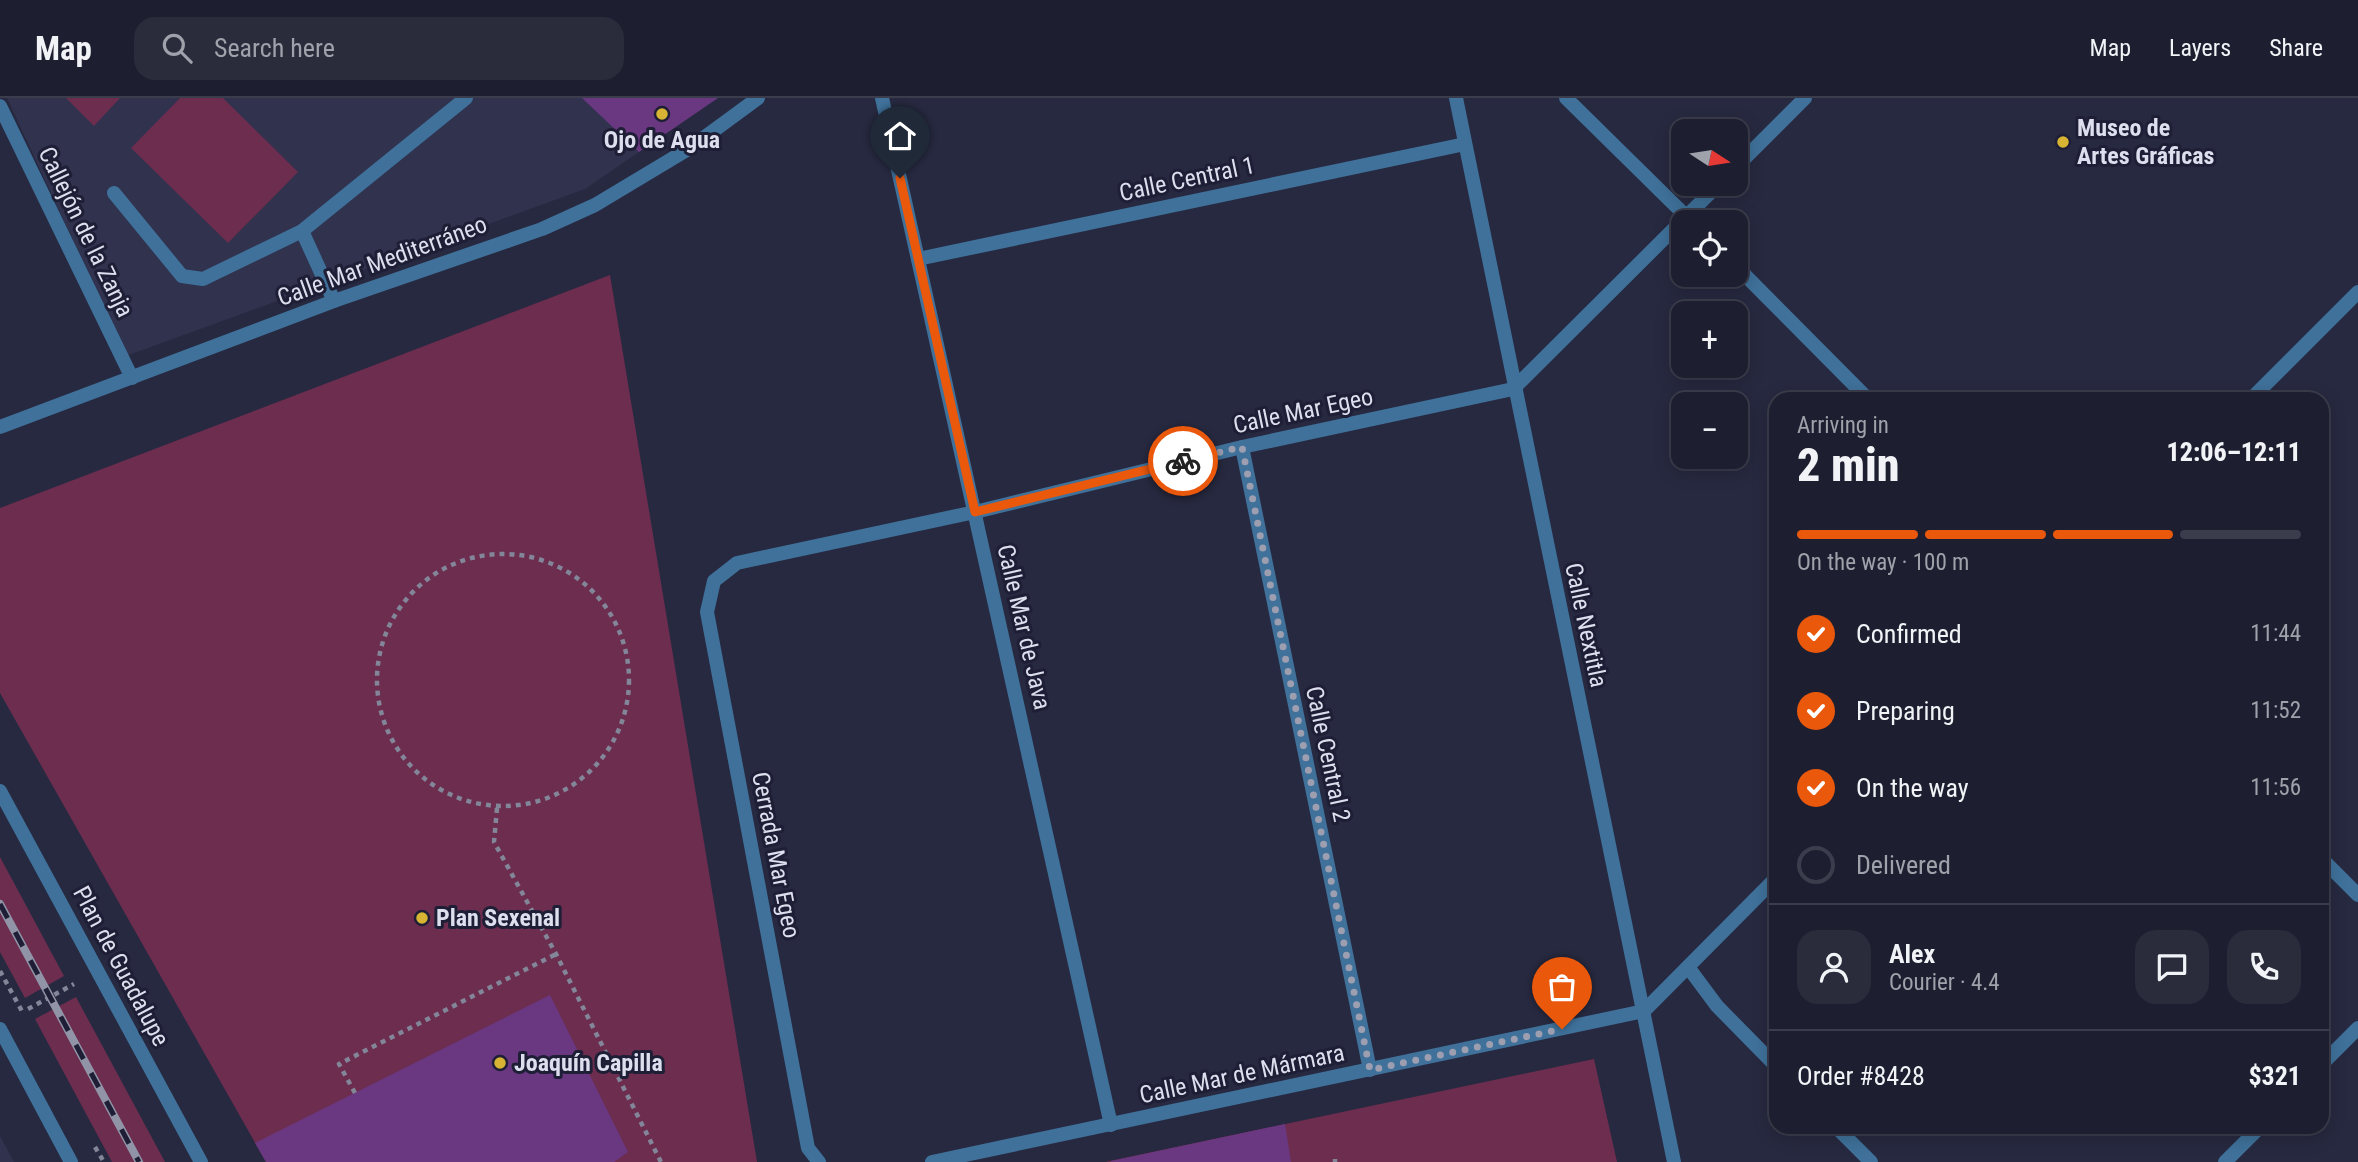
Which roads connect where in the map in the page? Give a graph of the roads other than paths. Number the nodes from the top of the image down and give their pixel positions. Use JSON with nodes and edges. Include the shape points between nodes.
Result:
{"nodes":[{"id":1,"x":466,"y":98,"type":"edge"},
{"id":2,"x":758,"y":98,"type":"edge"},
{"id":3,"x":882,"y":98,"type":"edge"},
{"id":4,"x":1456,"y":98,"type":"edge"},
{"id":5,"x":1566,"y":98,"type":"edge"},
{"id":6,"x":1805,"y":98,"type":"edge"},
{"id":7,"x":0,"y":106,"type":"edge"},
{"id":8,"x":1465,"y":144,"type":"junction"},
{"id":9,"x":1748,"y":155,"type":"edge"},
{"id":10,"x":114,"y":193,"type":"dead end"},
{"id":11,"x":1709,"y":196,"type":"edge"},
{"id":12,"x":1680,"y":210,"type":"edge"},
{"id":13,"x":1697,"y":210,"type":"edge"},
{"id":14,"x":302,"y":231,"type":"junction"},
{"id":15,"x":1671,"y":236,"type":"edge"},
{"id":16,"x":918,"y":259,"type":"junction"},
{"id":17,"x":1748,"y":278,"type":"edge"},
{"id":18,"x":2358,"y":292,"type":"edge"},
{"id":19,"x":334,"y":301,"type":"junction"},
{"id":20,"x":132,"y":378,"type":"junction"},
{"id":21,"x":1513,"y":389,"type":"junction"},
{"id":22,"x":1861,"y":392,"type":"edge"},
{"id":23,"x":2258,"y":392,"type":"edge"},
{"id":24,"x":1,"y":425,"type":"edge"},
{"id":25,"x":1242,"y":447,"type":"junction"},
{"id":26,"x":975,"y":512,"type":"junction"},
{"id":27,"x":737,"y":563,"type":"joint"},
{"id":28,"x":0,"y":791,"type":"edge"},
{"id":29,"x":2329,"y":866,"type":"edge"},
{"id":30,"x":1769,"y":885,"type":"edge"},
{"id":31,"x":2358,"y":895,"type":"edge"},
{"id":32,"x":1688,"y":967,"type":"junction"},
{"id":33,"x":1644,"y":1011,"type":"junction"},
{"id":34,"x":2358,"y":1028,"type":"edge"},
{"id":35,"x":0,"y":1029,"type":"edge"},
{"id":36,"x":2329,"y":1057,"type":"edge"},
{"id":37,"x":1769,"y":1059,"type":"edge"},
{"id":38,"x":1370,"y":1070,"type":"junction"},
{"id":39,"x":1111,"y":1125,"type":"junction"},
{"id":40,"x":1843,"y":1134,"type":"edge"},
{"id":41,"x":2253,"y":1134,"type":"edge"},
{"id":42,"x":71,"y":1162,"type":"edge"},
{"id":43,"x":201,"y":1162,"type":"edge"},
{"id":44,"x":819,"y":1162,"type":"edge"},
{"id":45,"x":932,"y":1162,"type":"edge"},
{"id":46,"x":1674,"y":1162,"type":"edge"},
{"id":47,"x":1871,"y":1162,"type":"edge"},
{"id":48,"x":2225,"y":1162,"type":"edge"}],
"edges":[{"from":1,"to":14,"type":"street"},
{"from":2,"to":19,"type":"street","name":"Calle Mar Mediterráneo","via":[[690,148],[595,205],[542,229]]},
{"from":3,"to":16,"type":"street","name":"Calle Mar de Java"},
{"from":4,"to":8,"type":"street","name":"Calle Nextitla"},
{"from":5,"to":12,"type":"street"},
{"from":6,"to":9,"type":"street"},
{"from":7,"to":20,"type":"street","name":"Callejón de la Zanja"},
{"from":8,"to":16,"type":"street","name":"Calle Central 1"},
{"from":8,"to":21,"type":"street","name":"Calle Nextitla"},
{"from":10,"to":14,"type":"street","via":[[182,276],[192,280],[203,279]]},
{"from":11,"to":13,"type":"street"},
{"from":14,"to":19,"type":"street"},
{"from":15,"to":21,"type":"street"},
{"from":16,"to":26,"type":"street","name":"Calle Mar de Java"},
{"from":17,"to":22,"type":"street"},
{"from":18,"to":23,"type":"street"},
{"from":19,"to":20,"type":"street","name":"Calle Mar Mediterráneo"},
{"from":20,"to":24,"type":"street","name":"Calle Mar Mediterráneo"},
{"from":21,"to":25,"type":"street","name":"Calle Mar Egeo"},
{"from":21,"to":33,"type":"street","name":"Calle Nextitla"},
{"from":25,"to":26,"type":"street","name":"Calle Mar Egeo"},
{"from":25,"to":38,"type":"street","name":"Calle Central 2"},
{"from":26,"to":27,"type":"street","name":"Calle Mar Egeo"},
{"from":26,"to":39,"type":"street","name":"Calle Mar de Java"},
{"from":27,"to":44,"type":"street","name":"Cerrada Mar Egeo","via":[[714,581],[707,612],[808,1148]]},
{"from":28,"to":43,"type":"street","name":"Plan de Guadalupe"},
{"from":29,"to":31,"type":"street"},
{"from":30,"to":32,"type":"street"},
{"from":32,"to":33,"type":"street"},
{"from":32,"to":37,"type":"street","via":[[1717,1006]]},
{"from":33,"to":38,"type":"street","name":"Calle Mar de Mármara"},
{"from":33,"to":46,"type":"street","name":"Calle Nextitla"},
{"from":34,"to":36,"type":"street"},
{"from":35,"to":42,"type":"street"},
{"from":38,"to":39,"type":"street","name":"Calle Mar de Mármara"},
{"from":39,"to":45,"type":"street","name":"Calle Mar de Mármara"},
{"from":40,"to":47,"type":"street"},
{"from":41,"to":48,"type":"street"}]}
